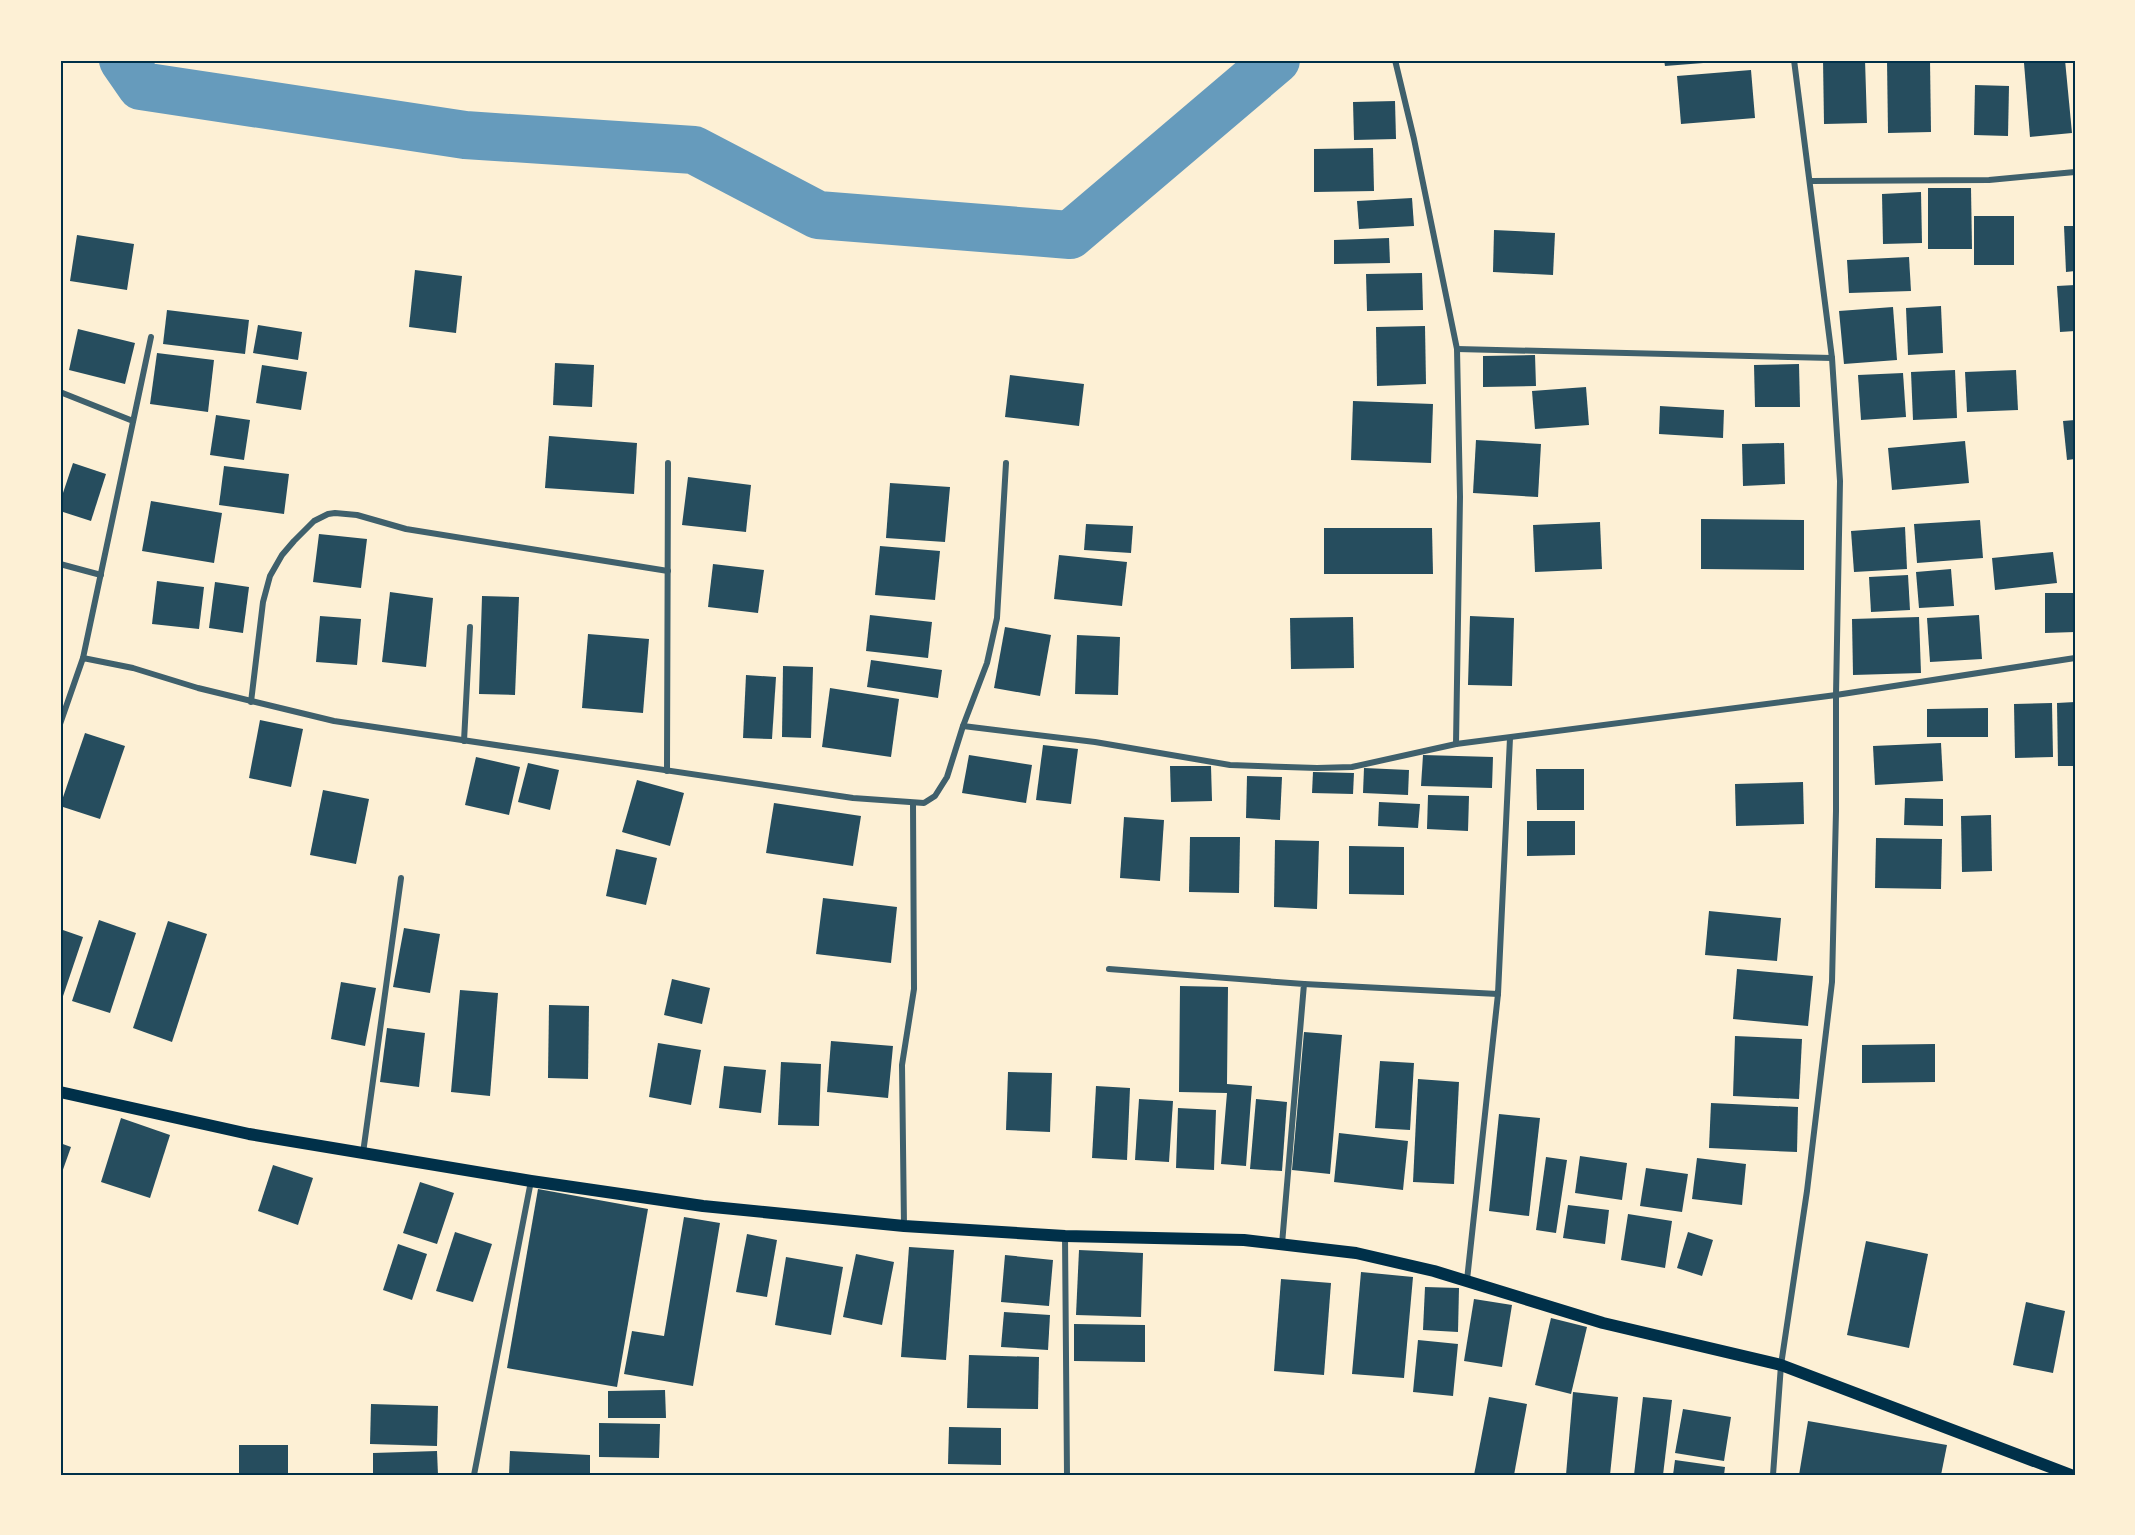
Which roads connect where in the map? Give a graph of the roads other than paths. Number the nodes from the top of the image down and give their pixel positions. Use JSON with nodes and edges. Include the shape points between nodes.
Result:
{"nodes":[{"id":1,"x":1395,"y":60,"type":"edge"},
{"id":2,"x":1794,"y":60,"type":"edge"},
{"id":3,"x":2075,"y":172,"type":"edge"},
{"id":4,"x":1811,"y":181,"type":"junction"},
{"id":5,"x":151,"y":337,"type":"dead end"},
{"id":6,"x":1457,"y":349,"type":"junction"},
{"id":7,"x":1832,"y":358,"type":"junction"},
{"id":8,"x":60,"y":392,"type":"edge"},
{"id":9,"x":133,"y":421,"type":"junction"},
{"id":10,"x":669,"y":463,"type":"dead end"},
{"id":11,"x":1006,"y":463,"type":"dead end"},
{"id":12,"x":60,"y":564,"type":"edge"},
{"id":13,"x":668,"y":571,"type":"junction"},
{"id":14,"x":101,"y":575,"type":"junction"},
{"id":15,"x":470,"y":627,"type":"dead end"},
{"id":16,"x":83,"y":658,"type":"junction"},
{"id":17,"x":2075,"y":658,"type":"edge"},
{"id":18,"x":1836,"y":695,"type":"junction"},
{"id":19,"x":251,"y":702,"type":"junction"},
{"id":20,"x":60,"y":724,"type":"edge"},
{"id":21,"x":963,"y":726,"type":"junction"},
{"id":22,"x":1510,"y":738,"type":"junction"},
{"id":23,"x":464,"y":741,"type":"junction"},
{"id":24,"x":1456,"y":744,"type":"junction"},
{"id":25,"x":667,"y":771,"type":"junction"},
{"id":26,"x":913,"y":803,"type":"junction"},
{"id":27,"x":401,"y":878,"type":"dead end"},
{"id":28,"x":1108,"y":969,"type":"dead end"},
{"id":29,"x":1304,"y":984,"type":"junction"},
{"id":30,"x":1498,"y":994,"type":"junction"},
{"id":31,"x":60,"y":1092,"type":"edge"},
{"id":32,"x":363,"y":1153,"type":"junction"},
{"id":33,"x":531,"y":1182,"type":"junction"},
{"id":34,"x":904,"y":1226,"type":"junction"},
{"id":35,"x":1065,"y":1236,"type":"junction"},
{"id":36,"x":1282,"y":1244,"type":"junction"},
{"id":37,"x":1467,"y":1280,"type":"junction"},
{"id":38,"x":1781,"y":1365,"type":"junction"},
{"id":39,"x":474,"y":1475,"type":"edge"},
{"id":40,"x":1067,"y":1475,"type":"edge"},
{"id":41,"x":1773,"y":1475,"type":"edge"},
{"id":42,"x":2071,"y":1475,"type":"edge"}],
"edges":[{"from":1,"to":6,"type":"street"},
{"from":2,"to":4,"type":"street"},
{"from":3,"to":4,"type":"street","via":[[1989,180]]},
{"from":4,"to":7,"type":"street"},
{"from":5,"to":9,"type":"street"},
{"from":6,"to":7,"type":"street"},
{"from":6,"to":24,"type":"street","via":[[1460,497]]},
{"from":7,"to":18,"type":"street","via":[[1840,481]]},
{"from":8,"to":9,"type":"street"},
{"from":9,"to":14,"type":"street"},
{"from":10,"to":13,"type":"street"},
{"from":11,"to":21,"type":"street","via":[[998,618],[984,672]]},
{"from":12,"to":14,"type":"street"},
{"from":13,"to":19,"type":"street","via":[[415,531],[357,515],[328,514],[314,521],[294,541],[270,576],[263,602]]},
{"from":13,"to":25,"type":"street"},
{"from":14,"to":16,"type":"street"},
{"from":15,"to":23,"type":"street"},
{"from":16,"to":19,"type":"street"},
{"from":16,"to":20,"type":"street"},
{"from":17,"to":18,"type":"street"},
{"from":18,"to":22,"type":"street"},
{"from":18,"to":38,"type":"street","via":[[1832,982]]},
{"from":19,"to":23,"type":"street","via":[[334,721]]},
{"from":21,"to":24,"type":"street","via":[[1241,765],[1352,767]]},
{"from":21,"to":26,"type":"street","via":[[941,789],[924,803]]},
{"from":22,"to":24,"type":"street"},
{"from":22,"to":30,"type":"street"},
{"from":23,"to":25,"type":"street"},
{"from":25,"to":26,"type":"street"},
{"from":26,"to":34,"type":"street","via":[[914,989],[902,1065]]},
{"from":27,"to":32,"type":"street"},
{"from":28,"to":29,"type":"street"},
{"from":29,"to":30,"type":"street"},
{"from":29,"to":36,"type":"street"},
{"from":30,"to":37,"type":"street"},
{"from":31,"to":32,"type":"main road","via":[[249,1134]]},
{"from":32,"to":33,"type":"main road"},
{"from":33,"to":34,"type":"main road","via":[[703,1206]]},
{"from":33,"to":39,"type":"street"},
{"from":34,"to":35,"type":"main road"},
{"from":35,"to":36,"type":"main road"},
{"from":35,"to":40,"type":"street"},
{"from":36,"to":37,"type":"main road","via":[[1356,1253]]},
{"from":37,"to":38,"type":"main road","via":[[1603,1323]]},
{"from":38,"to":41,"type":"street"},
{"from":38,"to":42,"type":"main road"}]}
